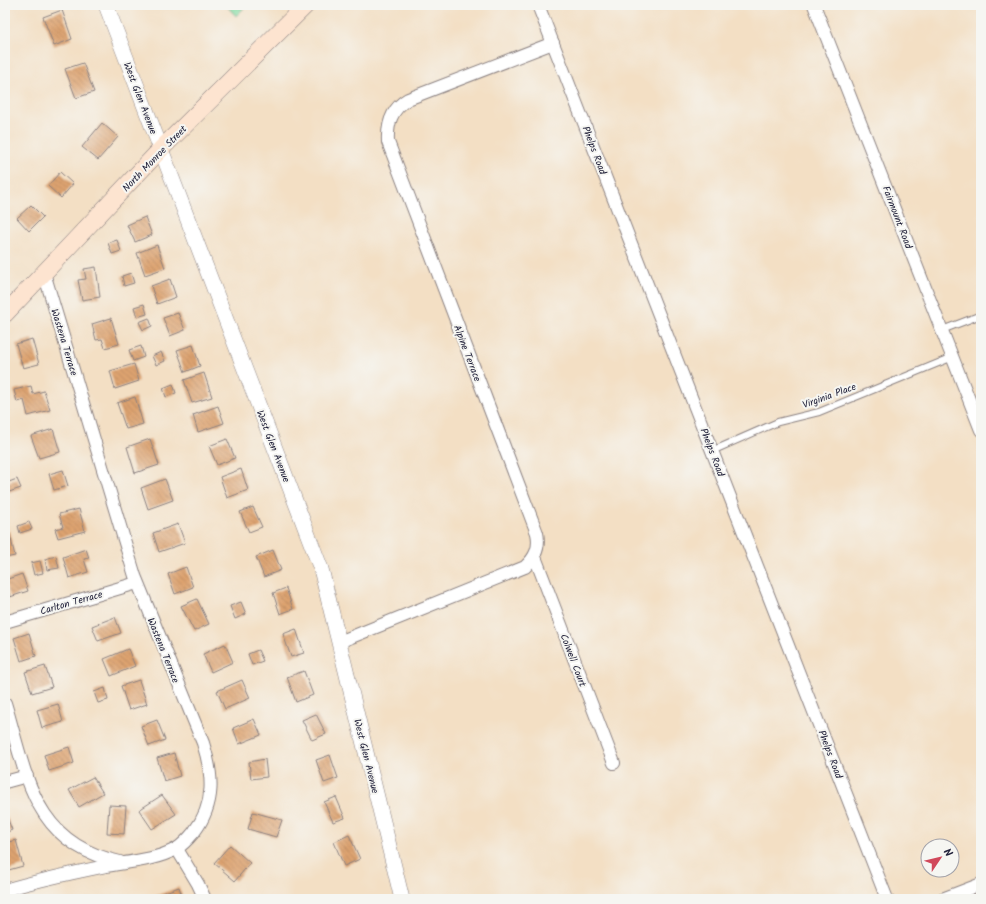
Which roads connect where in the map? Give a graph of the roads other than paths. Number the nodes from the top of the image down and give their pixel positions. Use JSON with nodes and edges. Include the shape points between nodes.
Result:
{"nodes":[{"id":1,"x":106,"y":5,"type":"edge"},
{"id":2,"x":306,"y":5,"type":"edge"},
{"id":3,"x":538,"y":5,"type":"edge"},
{"id":4,"x":814,"y":5,"type":"edge"},
{"id":5,"x":553,"y":43,"type":"junction"},
{"id":6,"x":161,"y":149,"type":"junction"},
{"id":7,"x":44,"y":273,"type":"junction"},
{"id":8,"x":5,"y":314,"type":"edge"},
{"id":9,"x":981,"y":315,"type":"edge"},
{"id":10,"x":942,"y":330,"type":"junction"},
{"id":11,"x":953,"y":357,"type":"junction"},
{"id":12,"x":981,"y":430,"type":"edge"},
{"id":13,"x":712,"y":452,"type":"junction"},
{"id":14,"x":534,"y":557,"type":"junction"},
{"id":15,"x":137,"y":583,"type":"junction"},
{"id":16,"x":5,"y":622,"type":"edge"},
{"id":17,"x":339,"y":642,"type":"junction"},
{"id":18,"x":5,"y":703,"type":"edge"},
{"id":19,"x":614,"y":764,"type":"dead end"},
{"id":20,"x":26,"y":776,"type":"junction"},
{"id":21,"x":5,"y":782,"type":"edge"},
{"id":22,"x":177,"y":849,"type":"junction"},
{"id":23,"x":127,"y":862,"type":"junction"},
{"id":24,"x":981,"y":884,"type":"edge"},
{"id":25,"x":5,"y":890,"type":"edge"},
{"id":26,"x":205,"y":899,"type":"edge"},
{"id":27,"x":402,"y":899,"type":"edge"},
{"id":28,"x":887,"y":899,"type":"edge"},
{"id":29,"x":942,"y":899,"type":"edge"}],
"edges":[{"from":1,"to":6,"type":"street","name":"West Glen Avenue"},
{"from":2,"to":6,"type":"main road","name":"North Monroe Street"},
{"from":3,"to":5,"type":"street","name":"Phelps Road"},
{"from":4,"to":10,"type":"street","name":"Fairmount Road"},
{"from":5,"to":13,"type":"street","name":"Phelps Road"},
{"from":5,"to":14,"type":"street","name":"Alpine Terrace","via":[[408,99],[395,109],[387,130],[388,142],[537,532],[538,549]]},
{"from":6,"to":7,"type":"main road","name":"North Monroe Street"},
{"from":6,"to":17,"type":"street","name":"West Glen Avenue","via":[[321,569]]},
{"from":7,"to":8,"type":"main road","name":"North Monroe Street"},
{"from":7,"to":15,"type":"street","name":"Wastena Terrace"},
{"from":9,"to":10,"type":"lane"},
{"from":10,"to":11,"type":"street","name":"Fairmount Road"},
{"from":11,"to":12,"type":"street","name":"Fairmount Road"},
{"from":11,"to":13,"type":"lane","name":"Virginia Place","via":[[819,412],[778,422]]},
{"from":13,"to":28,"type":"street","name":"Phelps Road"},
{"from":14,"to":17,"type":"street","via":[[525,567]]},
{"from":14,"to":19,"type":"street","name":"Colwell Court"},
{"from":15,"to":16,"type":"street","name":"Carlton Terrace"},
{"from":15,"to":22,"type":"street","name":"Wastena Terrace","via":[[203,742],[210,765],[210,796],[205,812],[198,826]]},
{"from":17,"to":27,"type":"street","name":"West Glen Avenue"},
{"from":18,"to":20,"type":"street"},
{"from":20,"to":21,"type":"street"},
{"from":20,"to":23,"type":"street","via":[[42,813],[67,840],[99,857]]},
{"from":22,"to":23,"type":"street","name":"Wastena Terrace"},
{"from":22,"to":26,"type":"street"},
{"from":23,"to":25,"type":"street","name":"Wastena Terrace"},
{"from":24,"to":29,"type":"street"}]}
